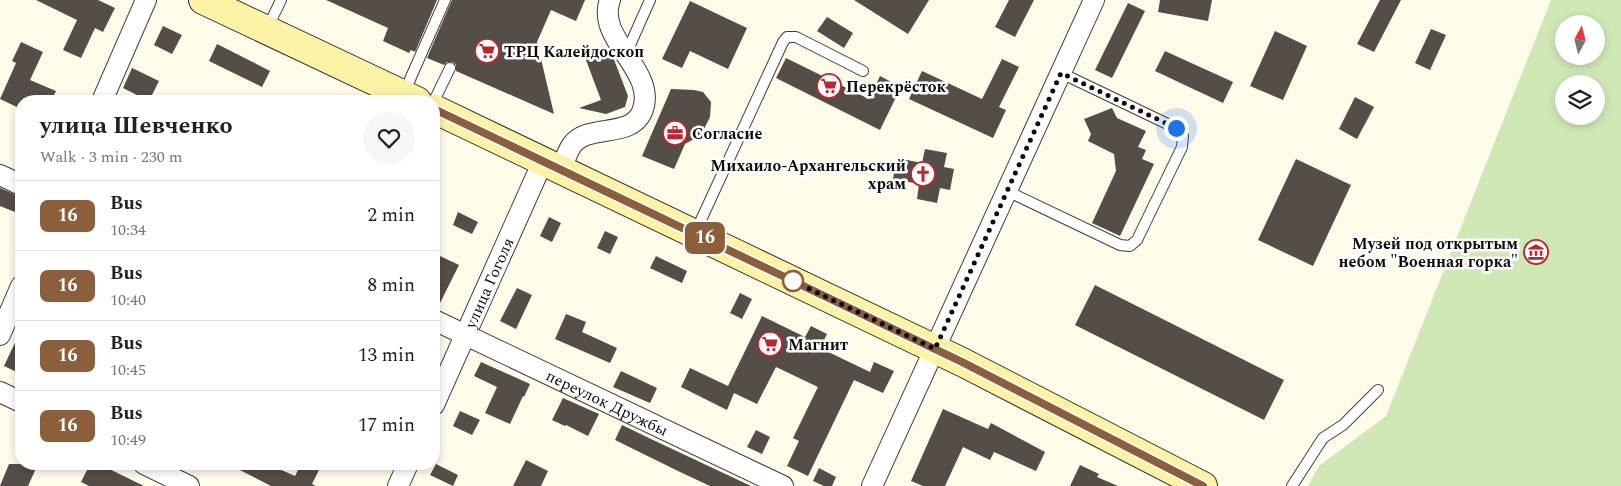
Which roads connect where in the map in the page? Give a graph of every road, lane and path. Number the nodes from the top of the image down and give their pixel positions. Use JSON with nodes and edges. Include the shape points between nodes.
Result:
{"nodes":[{"id":1,"x":146,"y":0,"type":"edge"},
{"id":2,"x":203,"y":0,"type":"edge"},
{"id":3,"x":281,"y":0,"type":"edge"},
{"id":4,"x":445,"y":0,"type":"edge"},
{"id":5,"x":610,"y":0,"type":"edge"},
{"id":6,"x":650,"y":0,"type":"edge"},
{"id":7,"x":1094,"y":0,"type":"edge"},
{"id":8,"x":267,"y":30,"type":"junction"},
{"id":9,"x":626,"y":54,"type":"junction"},
{"id":10,"x":450,"y":68,"type":"dead end"},
{"id":11,"x":863,"y":71,"type":"dead end"},
{"id":12,"x":1061,"y":73,"type":"junction"},
{"id":13,"x":105,"y":95,"type":"edge"},
{"id":14,"x":404,"y":95,"type":"edge"},
{"id":15,"x":411,"y":95,"type":"edge"},
{"id":16,"x":437,"y":95,"type":"edge"},
{"id":17,"x":440,"y":112,"type":"edge"},
{"id":18,"x":552,"y":165,"type":"junction"},
{"id":19,"x":0,"y":175,"type":"edge"},
{"id":20,"x":15,"y":182,"type":"edge"},
{"id":21,"x":1007,"y":191,"type":"junction"},
{"id":22,"x":695,"y":233,"type":"junction"},
{"id":23,"x":15,"y":300,"type":"edge"},
{"id":24,"x":440,"y":323,"type":"edge"},
{"id":25,"x":0,"y":335,"type":"edge"},
{"id":26,"x":465,"y":335,"type":"junction"},
{"id":27,"x":935,"y":349,"type":"junction"},
{"id":28,"x":1378,"y":390,"type":"dead end"},
{"id":29,"x":440,"y":391,"type":"edge"},
{"id":30,"x":0,"y":392,"type":"edge"},
{"id":31,"x":15,"y":399,"type":"edge"},
{"id":32,"x":156,"y":470,"type":"edge"},
{"id":33,"x":405,"y":470,"type":"edge"},
{"id":34,"x":189,"y":486,"type":"edge"},
{"id":35,"x":398,"y":486,"type":"edge"},
{"id":36,"x":783,"y":486,"type":"edge"},
{"id":37,"x":872,"y":486,"type":"edge"},
{"id":38,"x":1203,"y":486,"type":"edge"},
{"id":39,"x":1292,"y":486,"type":"edge"}],
"edges":[{"from":1,"to":13,"type":"street"},
{"from":2,"to":8,"type":"main road"},
{"from":3,"to":8,"type":"lane"},
{"from":4,"to":15,"type":"lane"},
{"from":5,"to":9,"type":"street","name":"улица Гоголя","via":[[607,14],[610,26]]},
{"from":6,"to":9,"type":"lane"},
{"from":7,"to":12,"type":"street"},
{"from":8,"to":14,"type":"main road"},
{"from":9,"to":18,"type":"street","name":"улица Гоголя","via":[[646,96],[641,114],[632,124],[588,134],[572,144]]},
{"from":10,"to":16,"type":"lane"},
{"from":11,"to":22,"type":"lane","via":[[796,37],[788,37]]},
{"from":12,"to":21,"type":"street"},
{"from":12,"to":21,"type":"lane","via":[[1176,128],[1184,136],[1182,147],[1137,240],[1130,246],[1120,245]]},
{"from":17,"to":18,"type":"main road"},
{"from":18,"to":22,"type":"main road"},
{"from":18,"to":26,"type":"street","name":"улица Гоголя"},
{"from":19,"to":20,"type":"street"},
{"from":21,"to":27,"type":"street"},
{"from":22,"to":27,"type":"main road"},
{"from":23,"to":25,"type":"street"},
{"from":24,"to":26,"type":"street","name":"переулок Дружбы"},
{"from":26,"to":29,"type":"street","name":"улица Гоголя"},
{"from":26,"to":36,"type":"street","name":"переулок Дружбы"},
{"from":27,"to":37,"type":"street"},
{"from":27,"to":38,"type":"main road"},
{"from":28,"to":39,"type":"lane","via":[[1343,425],[1323,438]]},
{"from":30,"to":31,"type":"street"},
{"from":32,"to":34,"type":"street"},
{"from":33,"to":35,"type":"street"}]}
